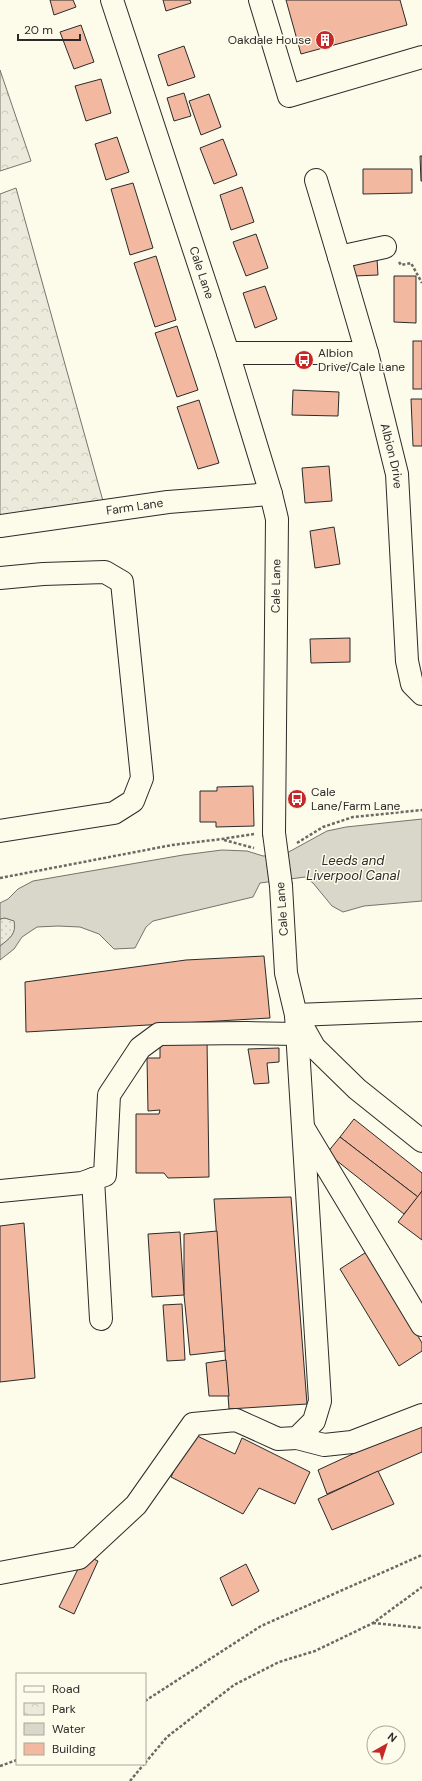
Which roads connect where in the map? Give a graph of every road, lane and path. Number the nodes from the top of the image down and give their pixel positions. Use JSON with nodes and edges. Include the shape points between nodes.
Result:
{"nodes":[{"id":1,"x":112,"y":0,"type":"edge"},
{"id":2,"x":260,"y":0,"type":"edge"},
{"id":3,"x":422,"y":57,"type":"edge"},
{"id":4,"x":316,"y":180,"type":"dead end"},
{"id":5,"x":385,"y":247,"type":"joint"},
{"id":6,"x":339,"y":257,"type":"junction"},
{"id":7,"x":422,"y":283,"type":"edge"},
{"id":8,"x":228,"y":353,"type":"junction"},
{"id":9,"x":367,"y":353,"type":"junction"},
{"id":10,"x":271,"y":494,"type":"junction"},
{"id":11,"x":0,"y":526,"type":"edge"},
{"id":12,"x":0,"y":578,"type":"edge"},
{"id":13,"x":422,"y":694,"type":"edge"},
{"id":14,"x":422,"y":810,"type":"edge"},
{"id":15,"x":0,"y":831,"type":"edge"},
{"id":16,"x":274,"y":832,"type":"junction"},
{"id":17,"x":222,"y":839,"type":"junction"},
{"id":18,"x":294,"y":845,"type":"dead end"},
{"id":19,"x":260,"y":850,"type":"dead end"},
{"id":20,"x":0,"y":878,"type":"edge"},
{"id":21,"x":422,"y":1010,"type":"edge"},
{"id":22,"x":296,"y":1025,"type":"junction"},
{"id":23,"x":303,"y":1126,"type":"junction"},
{"id":24,"x":422,"y":1141,"type":"edge"},
{"id":25,"x":93,"y":1179,"type":"junction"},
{"id":26,"x":0,"y":1191,"type":"edge"},
{"id":27,"x":101,"y":1320,"type":"dead end"},
{"id":28,"x":422,"y":1325,"type":"edge"},
{"id":29,"x":422,"y":1415,"type":"edge"},
{"id":30,"x":297,"y":1438,"type":"junction"},
{"id":31,"x":422,"y":1556,"type":"edge"},
{"id":32,"x":0,"y":1573,"type":"edge"},
{"id":33,"x":422,"y":1587,"type":"edge"},
{"id":34,"x":373,"y":1623,"type":"junction"},
{"id":35,"x":422,"y":1628,"type":"edge"},
{"id":36,"x":146,"y":1699,"type":"edge"},
{"id":37,"x":16,"y":1760,"type":"edge"},
{"id":38,"x":146,"y":1763,"type":"edge"},
{"id":39,"x":144,"y":1765,"type":"edge"},
{"id":40,"x":0,"y":1766,"type":"edge"},
{"id":41,"x":130,"y":1781,"type":"edge"}],
"edges":[{"from":1,"to":8,"type":"street","name":"Cale Lane"},
{"from":2,"to":3,"type":"street","via":[[289,96]]},
{"from":4,"to":6,"type":"street","name":"Albion Drive"},
{"from":5,"to":6,"type":"street"},
{"from":5,"to":7,"type":"path","via":[[401,265],[411,263]]},
{"from":6,"to":9,"type":"street","name":"Albion Drive"},
{"from":8,"to":9,"type":"street"},
{"from":8,"to":10,"type":"street","name":"Cale Lane"},
{"from":9,"to":13,"type":"street","name":"Albion Drive","via":[[397,474],[408,661],[412,684]]},
{"from":10,"to":11,"type":"street","name":"Farm Lane","via":[[168,502]]},
{"from":10,"to":16,"type":"street","name":"Cale Lane","via":[[277,519]]},
{"from":12,"to":15,"type":"street","via":[[105,572],[122,582],[142,778],[133,801],[114,813]]},
{"from":14,"to":18,"type":"path","via":[[353,817],[323,827]]},
{"from":16,"to":17,"type":"path"},
{"from":16,"to":22,"type":"street","name":"Cale Lane","bridge":true,"via":[[281,886],[286,973]]},
{"from":17,"to":19,"type":"path"},
{"from":17,"to":20,"type":"path","via":[[172,845]]},
{"from":21,"to":22,"type":"street"},
{"from":22,"to":23,"type":"street"},
{"from":22,"to":24,"type":"street","name":"Cale Lane","via":[[314,1047],[357,1089]]},
{"from":22,"to":25,"type":"street","via":[[246,1033],[159,1034],[140,1048],[109,1095],[105,1175]]},
{"from":23,"to":28,"type":"street"},
{"from":23,"to":30,"type":"street","via":[[320,1401],[314,1421]]},
{"from":25,"to":26,"type":"street","via":[[82,1183]]},
{"from":25,"to":27,"type":"street"},
{"from":29,"to":30,"type":"street","via":[[352,1442],[324,1445]]},
{"from":30,"to":32,"type":"street","via":[[278,1439],[236,1420],[193,1424],[136,1505],[79,1558]]},
{"from":31,"to":36,"type":"path","via":[[261,1626]]},
{"from":33,"to":34,"type":"path"},
{"from":34,"to":35,"type":"path"},
{"from":34,"to":38,"type":"path","via":[[315,1651],[279,1662],[234,1685],[166,1737]]},
{"from":37,"to":40,"type":"path"},
{"from":39,"to":41,"type":"path"}]}
